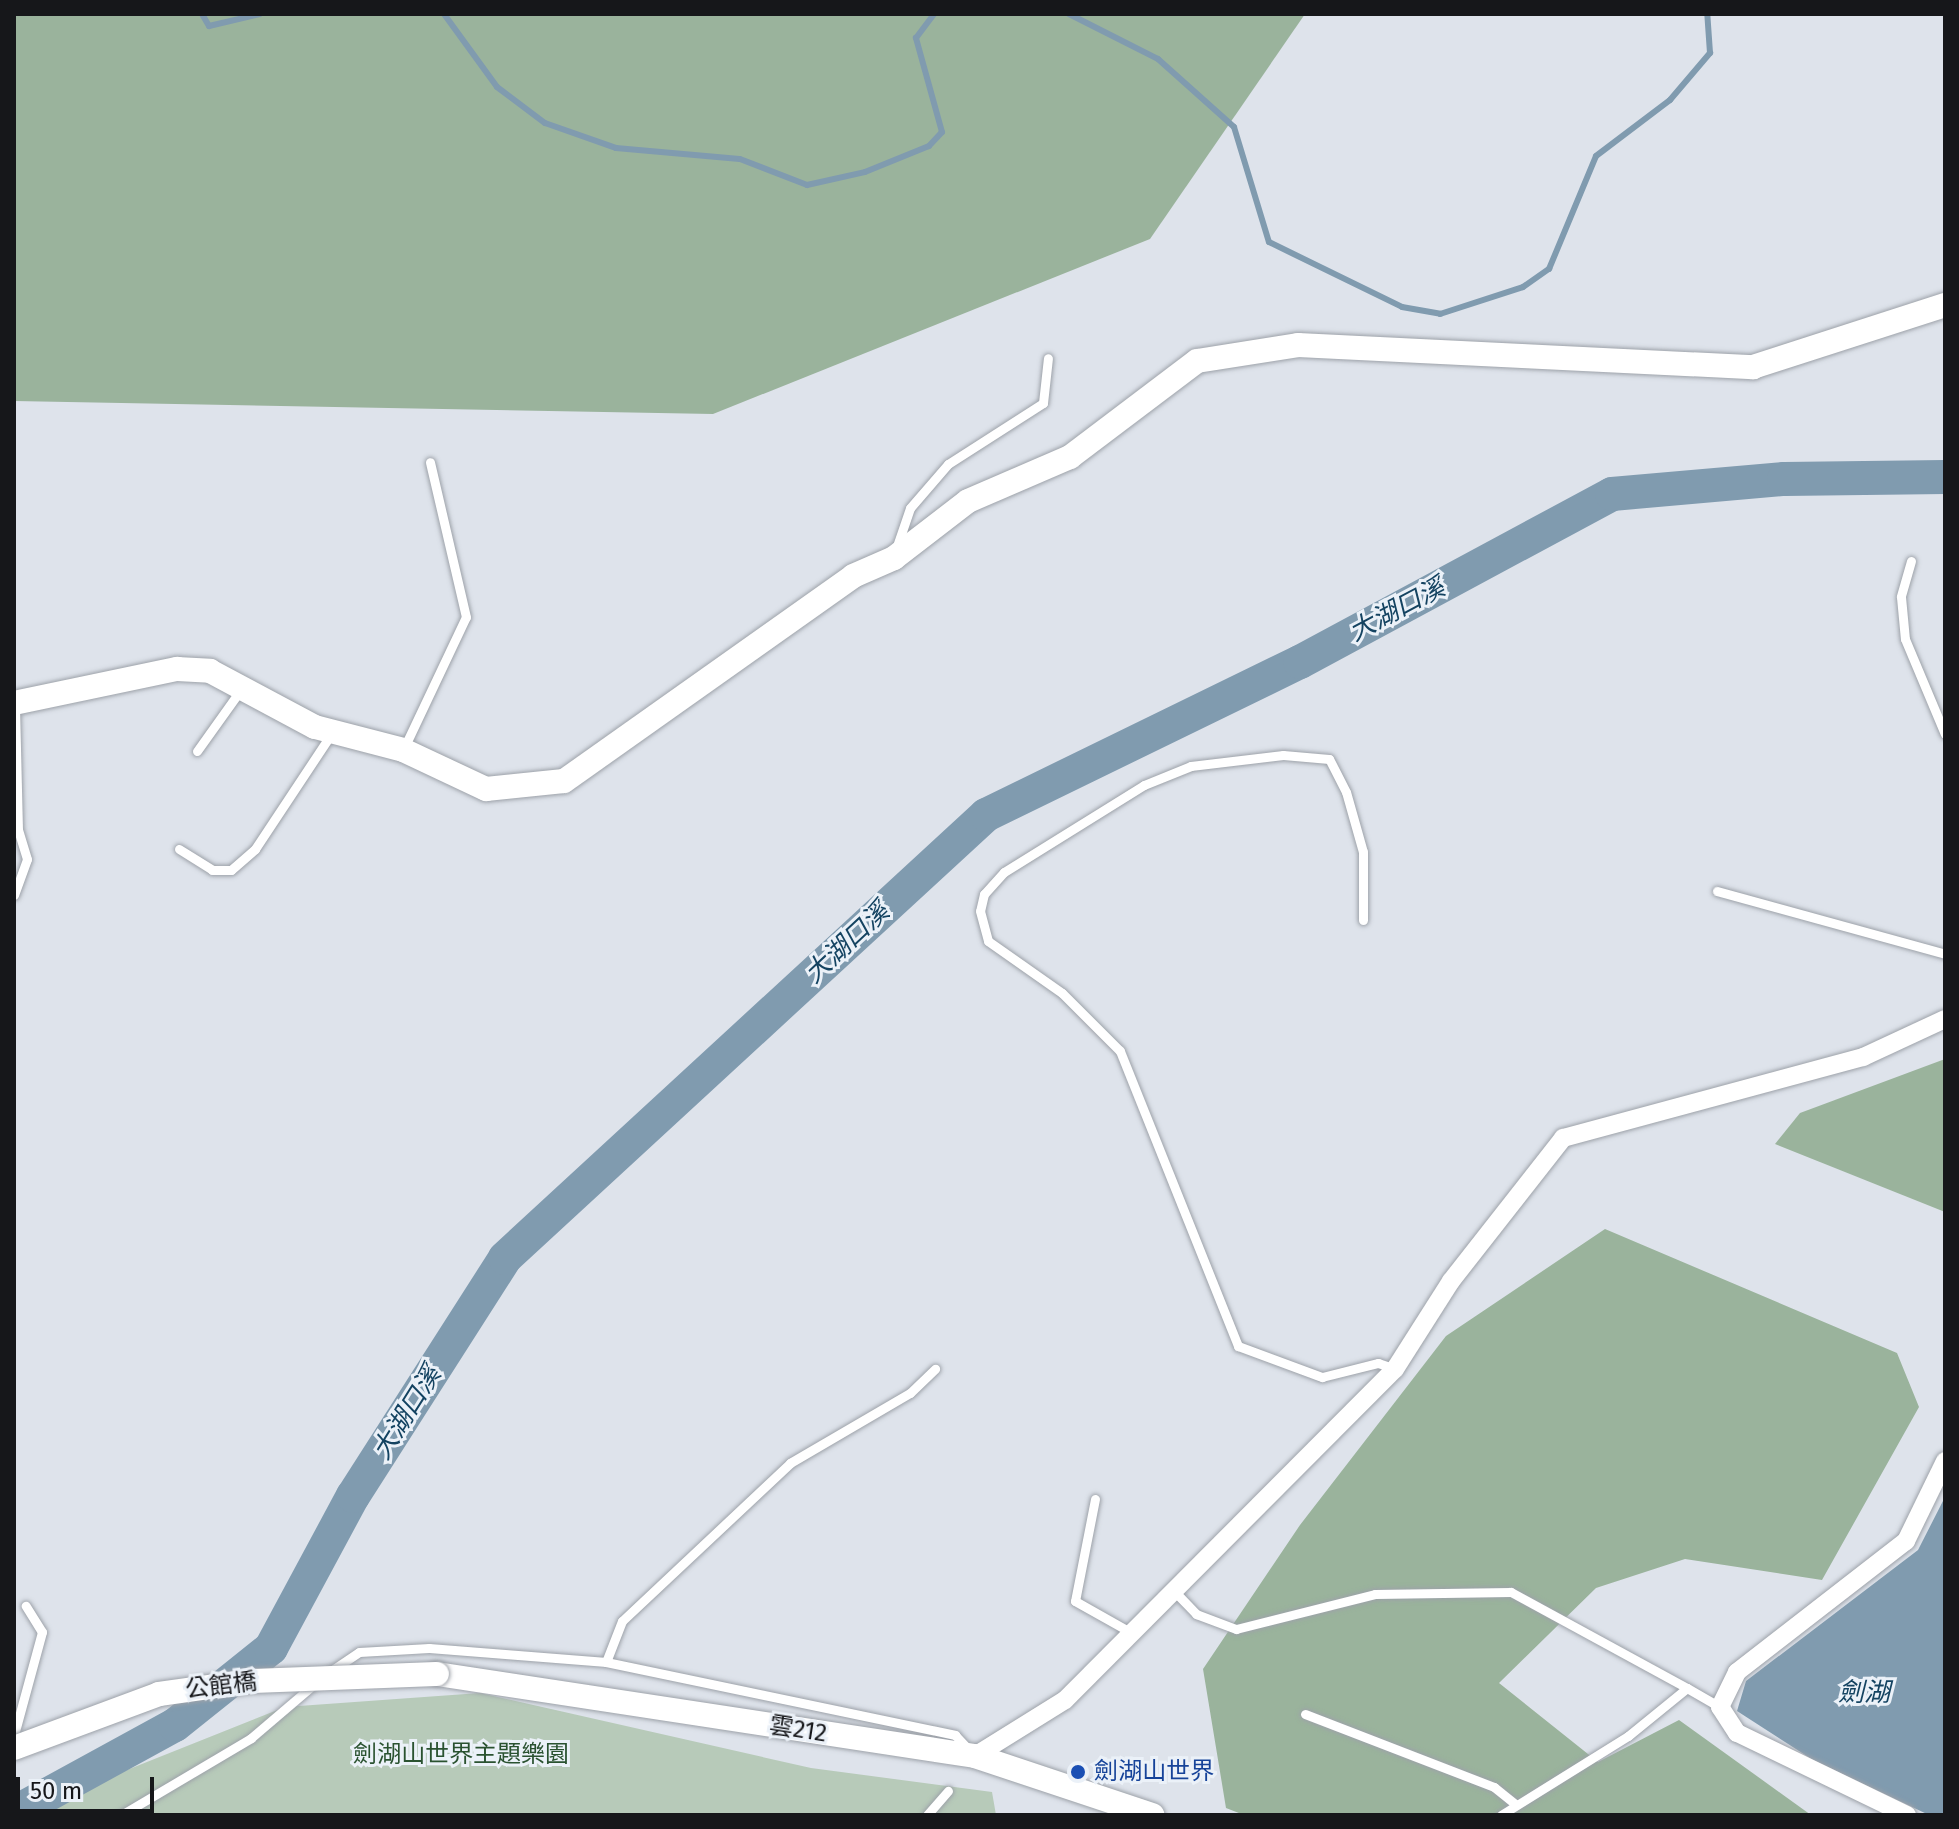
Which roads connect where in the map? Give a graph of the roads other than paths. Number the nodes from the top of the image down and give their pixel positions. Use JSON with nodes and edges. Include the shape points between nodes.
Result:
{"nodes":[{"id":1,"x":1945,"y":305,"type":"edge"},
{"id":2,"x":1048,"y":358,"type":"dead end"},
{"id":3,"x":430,"y":462,"type":"dead end"},
{"id":4,"x":894,"y":558,"type":"junction"},
{"id":5,"x":1911,"y":561,"type":"dead end"},
{"id":6,"x":243,"y":687,"type":"junction"},
{"id":7,"x":14,"y":702,"type":"edge"},
{"id":8,"x":333,"y":731,"type":"junction"},
{"id":9,"x":1945,"y":734,"type":"edge"},
{"id":10,"x":403,"y":750,"type":"junction"},
{"id":11,"x":197,"y":751,"type":"dead end"},
{"id":12,"x":179,"y":849,"type":"dead end"},
{"id":13,"x":1717,"y":891,"type":"dead end"},
{"id":14,"x":14,"y":895,"type":"edge"},
{"id":15,"x":1363,"y":920,"type":"dead end"},
{"id":16,"x":1945,"y":954,"type":"edge"},
{"id":17,"x":1945,"y":1019,"type":"edge"},
{"id":18,"x":935,"y":1369,"type":"dead end"},
{"id":19,"x":1395,"y":1369,"type":"junction"},
{"id":20,"x":1945,"y":1461,"type":"edge"},
{"id":21,"x":1095,"y":1499,"type":"dead end"},
{"id":22,"x":1177,"y":1594,"type":"junction"},
{"id":23,"x":26,"y":1606,"type":"dead end"},
{"id":24,"x":1135,"y":1635,"type":"junction"},
{"id":25,"x":606,"y":1662,"type":"junction"},
{"id":26,"x":437,"y":1674,"type":"joint"},
{"id":27,"x":1687,"y":1688,"type":"junction"},
{"id":28,"x":1720,"y":1707,"type":"junction"},
{"id":29,"x":1305,"y":1714,"type":"dead end"},
{"id":30,"x":14,"y":1735,"type":"edge"},
{"id":31,"x":14,"y":1748,"type":"edge"},
{"id":32,"x":975,"y":1756,"type":"junction"},
{"id":33,"x":948,"y":1791,"type":"dead end"},
{"id":34,"x":1514,"y":1803,"type":"junction"},
{"id":35,"x":121,"y":1815,"type":"edge"},
{"id":36,"x":927,"y":1815,"type":"edge"},
{"id":37,"x":1152,"y":1815,"type":"edge"},
{"id":38,"x":1501,"y":1815,"type":"edge"},
{"id":39,"x":1907,"y":1815,"type":"edge"}],
"edges":[{"from":1,"to":4,"type":"street","via":[[1753,367],[1298,345],[1237,349],[1197,361],[1070,457],[968,501]]},
{"from":2,"to":4,"type":"lane","via":[[1043,403],[948,464],[910,508]]},
{"from":3,"to":10,"type":"lane","via":[[466,617]]},
{"from":4,"to":10,"type":"street","via":[[853,576],[564,781],[486,789]]},
{"from":5,"to":9,"type":"lane","via":[[1901,597],[1905,639]]},
{"from":6,"to":7,"type":"street","via":[[210,671],[177,669]]},
{"from":6,"to":8,"type":"street"},
{"from":6,"to":11,"type":"lane"},
{"from":7,"to":14,"type":"lane","via":[[18,830],[27,859]]},
{"from":8,"to":10,"type":"street"},
{"from":8,"to":12,"type":"lane","via":[[255,849],[231,870],[212,870]]},
{"from":13,"to":16,"type":"lane"},
{"from":15,"to":19,"type":"lane","via":[[1363,852],[1346,792],[1329,759],[1283,755],[1191,766],[1144,785],[1004,872],[984,894],[980,911],[988,941],[1062,993],[1120,1051],[1238,1346],[1322,1377],[1378,1363]]},
{"from":17,"to":19,"type":"street","via":[[1863,1057],[1563,1138],[1451,1281]]},
{"from":18,"to":25,"type":"lane","via":[[910,1393],[790,1463],[622,1621]]},
{"from":19,"to":22,"type":"street"},
{"from":20,"to":28,"type":"street","via":[[1906,1541],[1737,1672]]},
{"from":21,"to":24,"type":"lane","via":[[1075,1601]]},
{"from":22,"to":24,"type":"street"},
{"from":22,"to":27,"type":"lane","via":[[1196,1614],[1236,1629],[1375,1594],[1511,1592]]},
{"from":23,"to":30,"type":"lane","via":[[42,1632]]},
{"from":24,"to":32,"type":"street","via":[[1065,1700]]},
{"from":25,"to":32,"type":"lane","via":[[955,1735]]},
{"from":25,"to":35,"type":"lane","via":[[429,1648],[359,1652],[251,1738]]},
{"from":26,"to":31,"type":"street","name":"公館橋","number":"雲212","bridge":true,"via":[[252,1681],[159,1694]]},
{"from":26,"to":32,"type":"street","name":"雲212","number":"雲212"},
{"from":27,"to":28,"type":"lane"},
{"from":27,"to":34,"type":"lane","via":[[1628,1736]]},
{"from":28,"to":39,"type":"street","via":[[1737,1733]]},
{"from":29,"to":34,"type":"lane","via":[[1494,1787]]},
{"from":32,"to":37,"type":"street","name":"雲212","number":"雲212"},
{"from":33,"to":36,"type":"lane"},
{"from":34,"to":38,"type":"lane"}]}
